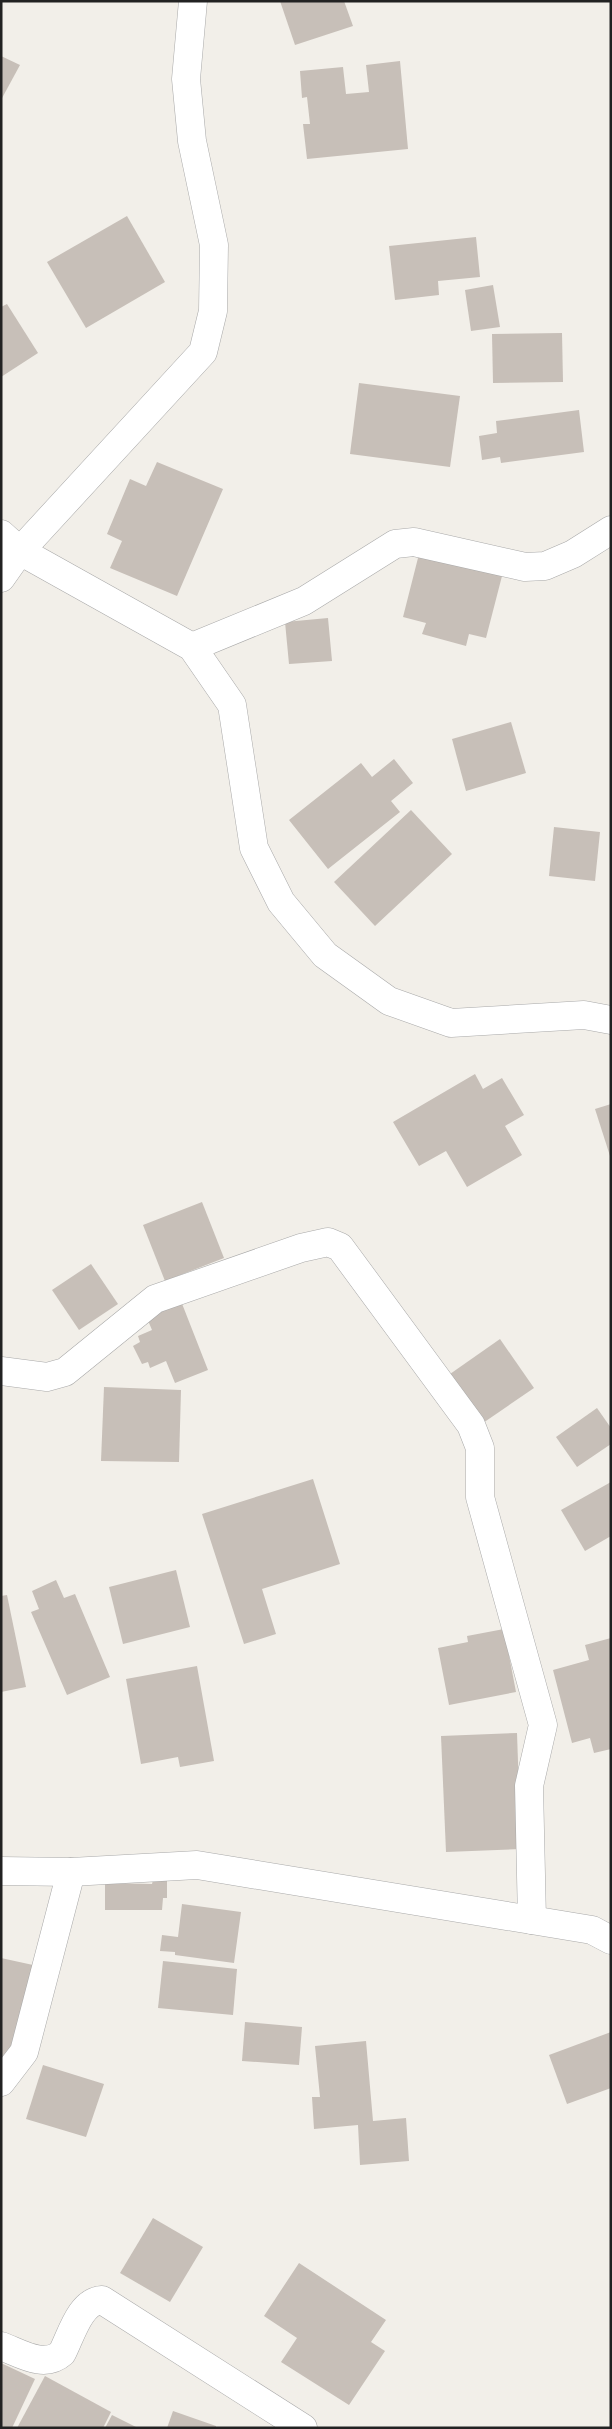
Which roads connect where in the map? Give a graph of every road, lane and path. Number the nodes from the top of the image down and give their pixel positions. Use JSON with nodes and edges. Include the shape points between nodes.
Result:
{"nodes":[{"id":1,"x":193,"y":1,"type":"edge"},
{"id":2,"x":611,"y":530,"type":"edge"},
{"id":3,"x":11,"y":543,"type":"edge"},
{"id":4,"x":1,"y":578,"type":"edge"},
{"id":5,"x":192,"y":647,"type":"junction"},
{"id":6,"x":611,"y":1020,"type":"edge"},
{"id":7,"x":1,"y":1371,"type":"edge"},
{"id":8,"x":1,"y":1871,"type":"edge"},
{"id":9,"x":71,"y":1872,"type":"junction"},
{"id":10,"x":532,"y":1920,"type":"junction"},
{"id":11,"x":611,"y":1940,"type":"edge"},
{"id":12,"x":1,"y":2082,"type":"edge"},
{"id":13,"x":1,"y":2346,"type":"edge"},
{"id":14,"x":304,"y":2428,"type":"edge"}],
"edges":[{"from":1,"to":3,"type":"street","via":[[186,79],[192,141],[214,245],[213,310],[203,352]]},
{"from":2,"to":5,"type":"street","via":[[573,554],[545,566],[525,567],[414,542],[395,544],[304,601]]},
{"from":3,"to":4,"type":"street"},
{"from":3,"to":5,"type":"street"},
{"from":5,"to":6,"type":"street","via":[[232,705],[254,848],[281,902],[325,955],[389,1001],[451,1023],[584,1015]]},
{"from":7,"to":10,"type":"street","via":[[47,1378],[65,1372],[155,1299],[301,1248],[328,1242],[340,1246],[471,1425],[480,1448],[480,1497],[542,1726],[529,1786]]},
{"from":8,"to":9,"type":"street"},
{"from":9,"to":10,"type":"street","via":[[197,1865]]},
{"from":9,"to":12,"type":"street","via":[[24,2052]]},
{"from":10,"to":11,"type":"street","via":[[592,1930]]},
{"from":13,"to":14,"type":"street","via":[[36,2360],[57,2358],[84,2309],[96,2300],[102,2300]]}]}
